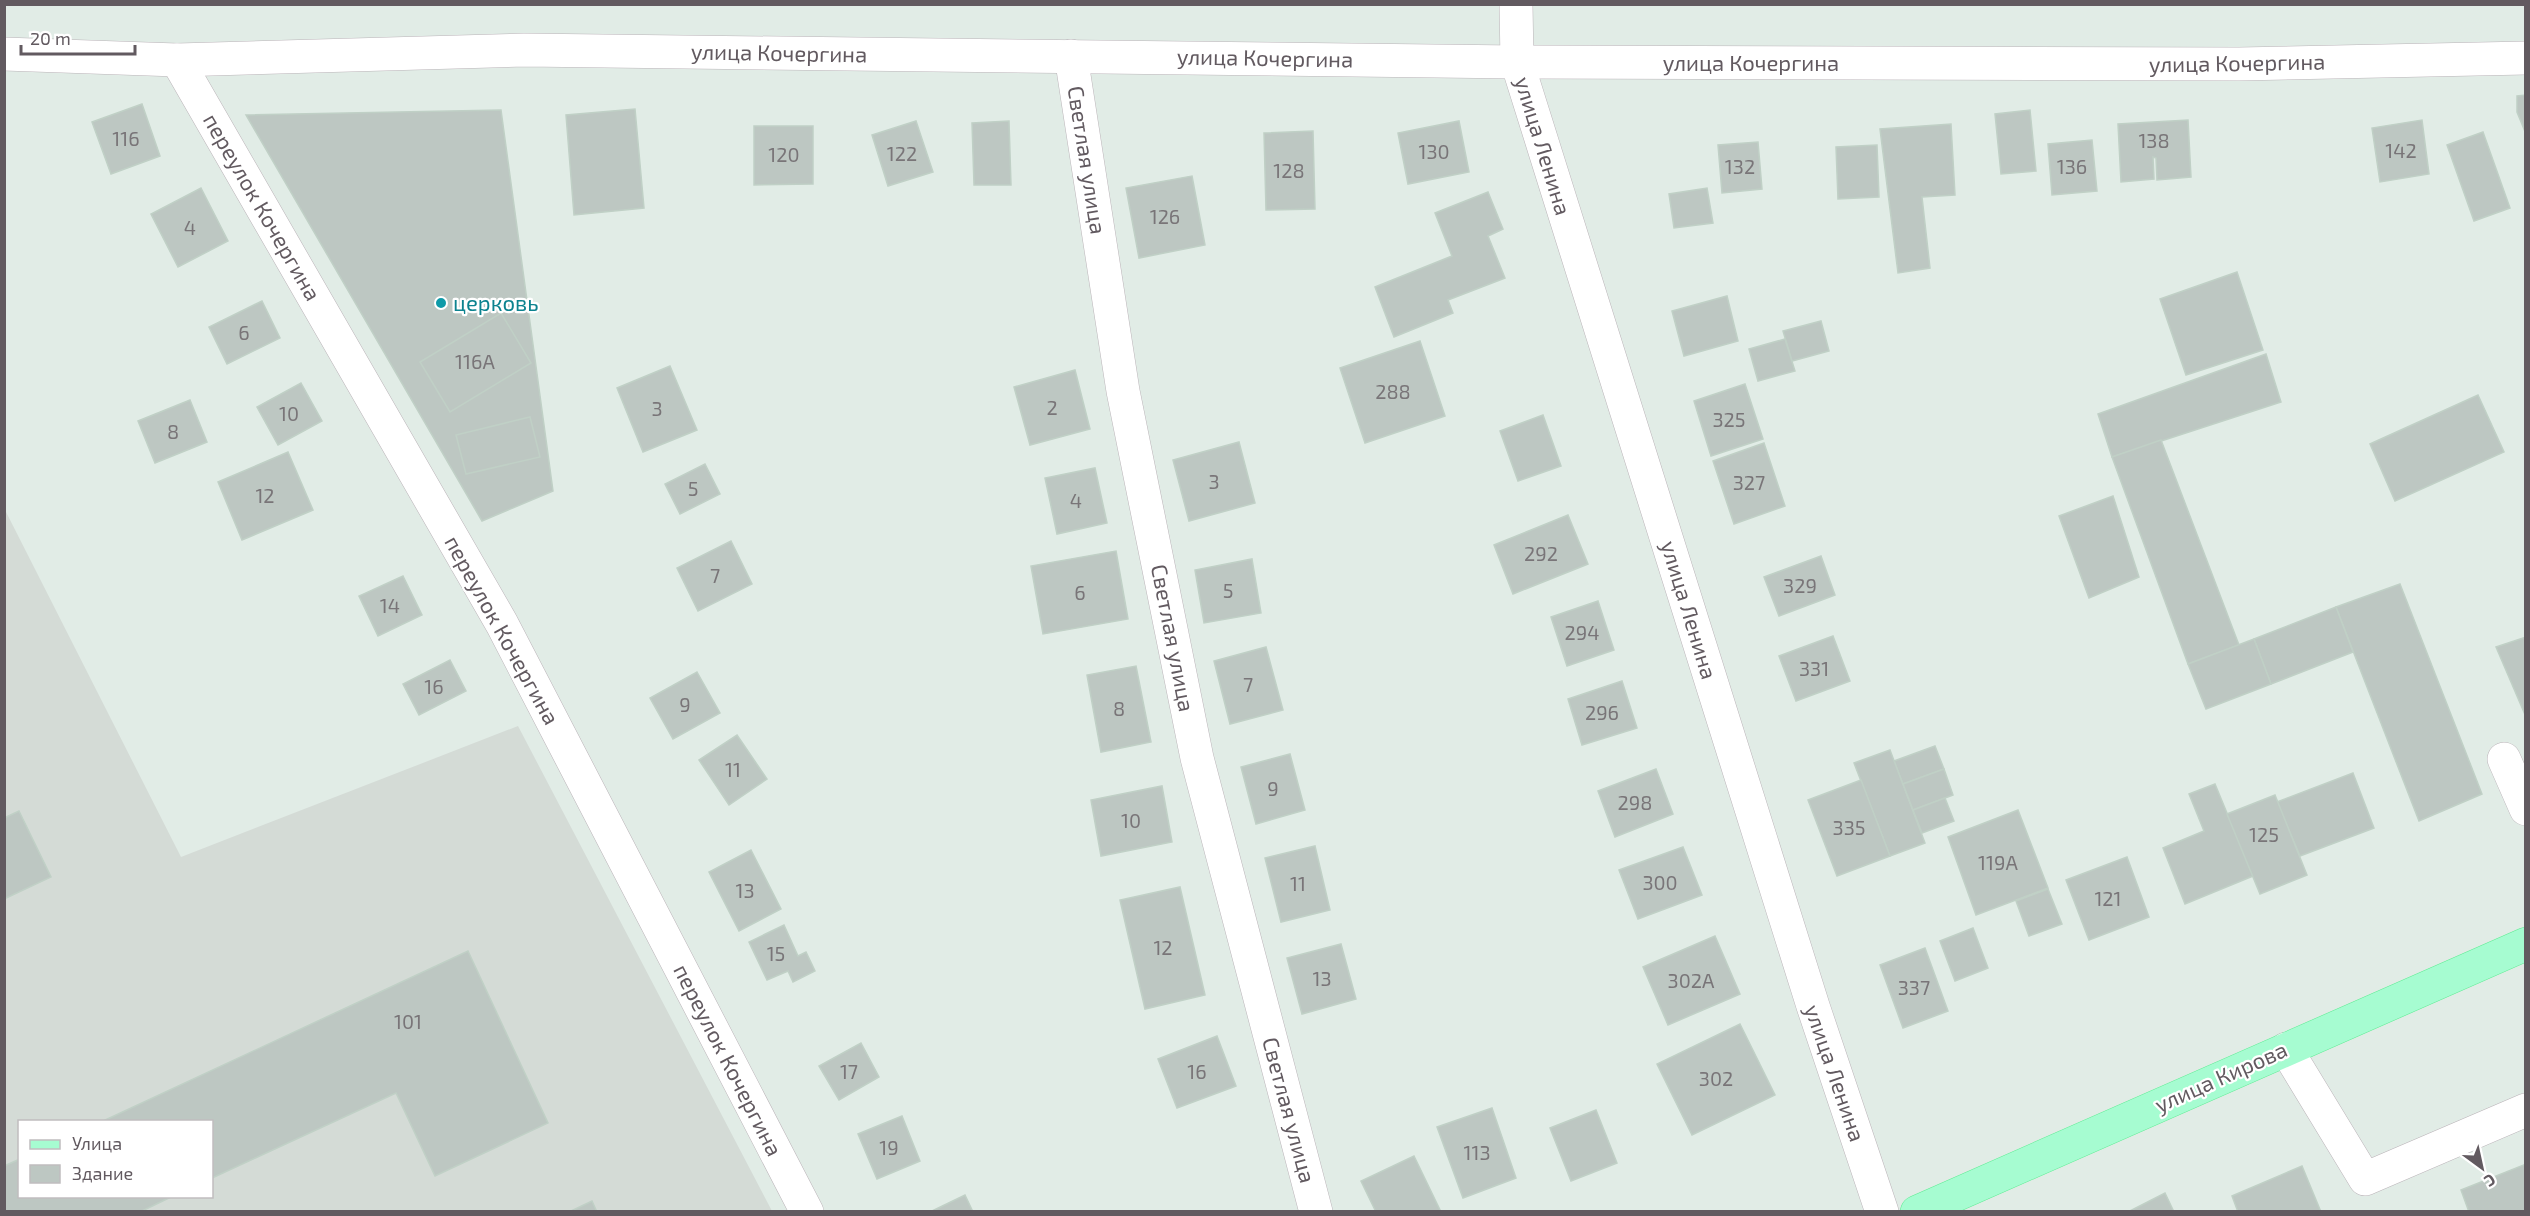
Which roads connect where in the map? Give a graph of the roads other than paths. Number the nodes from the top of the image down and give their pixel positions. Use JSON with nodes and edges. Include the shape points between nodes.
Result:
{"nodes":[{"id":1,"x":1516,"y":4,"type":"edge"},
{"id":2,"x":4,"y":54,"type":"edge"},
{"id":3,"x":1071,"y":56,"type":"junction"},
{"id":4,"x":2526,"y":58,"type":"edge"},
{"id":5,"x":177,"y":60,"type":"junction"},
{"id":6,"x":1517,"y":62,"type":"junction"},
{"id":7,"x":2504,"y":759,"type":"dead end"},
{"id":8,"x":2526,"y":809,"type":"edge"},
{"id":9,"x":2526,"y":944,"type":"edge"},
{"id":10,"x":2286,"y":1049,"type":"junction"},
{"id":11,"x":2526,"y":1110,"type":"edge"},
{"id":12,"x":807,"y":1212,"type":"edge"},
{"id":13,"x":1316,"y":1212,"type":"edge"},
{"id":14,"x":1882,"y":1212,"type":"edge"},
{"id":15,"x":1917,"y":1212,"type":"edge"}],
"edges":[{"from":1,"to":6,"type":"street","name":"улица Ленина"},
{"from":2,"to":5,"type":"street","name":"улица Кочергина"},
{"from":3,"to":5,"type":"street","name":"улица Кочергина","via":[[524,50]]},
{"from":3,"to":6,"type":"street","name":"улица Кочергина"},
{"from":3,"to":13,"type":"street","name":"Светлая улица","via":[[1123,391],[1197,758]]},
{"from":4,"to":6,"type":"street","name":"улица Кочергина","via":[[2240,64]]},
{"from":5,"to":12,"type":"street","name":"переулок Кочергина","via":[[502,624]]},
{"from":6,"to":14,"type":"street","name":"улица Ленина","via":[[1813,1006]]},
{"from":7,"to":8,"type":"street"},
{"from":9,"to":10,"type":"main road","name":"улица Кирова"},
{"from":10,"to":11,"type":"street","via":[[2365,1179]]},
{"from":10,"to":15,"type":"main road","name":"улица Кирова"}]}
